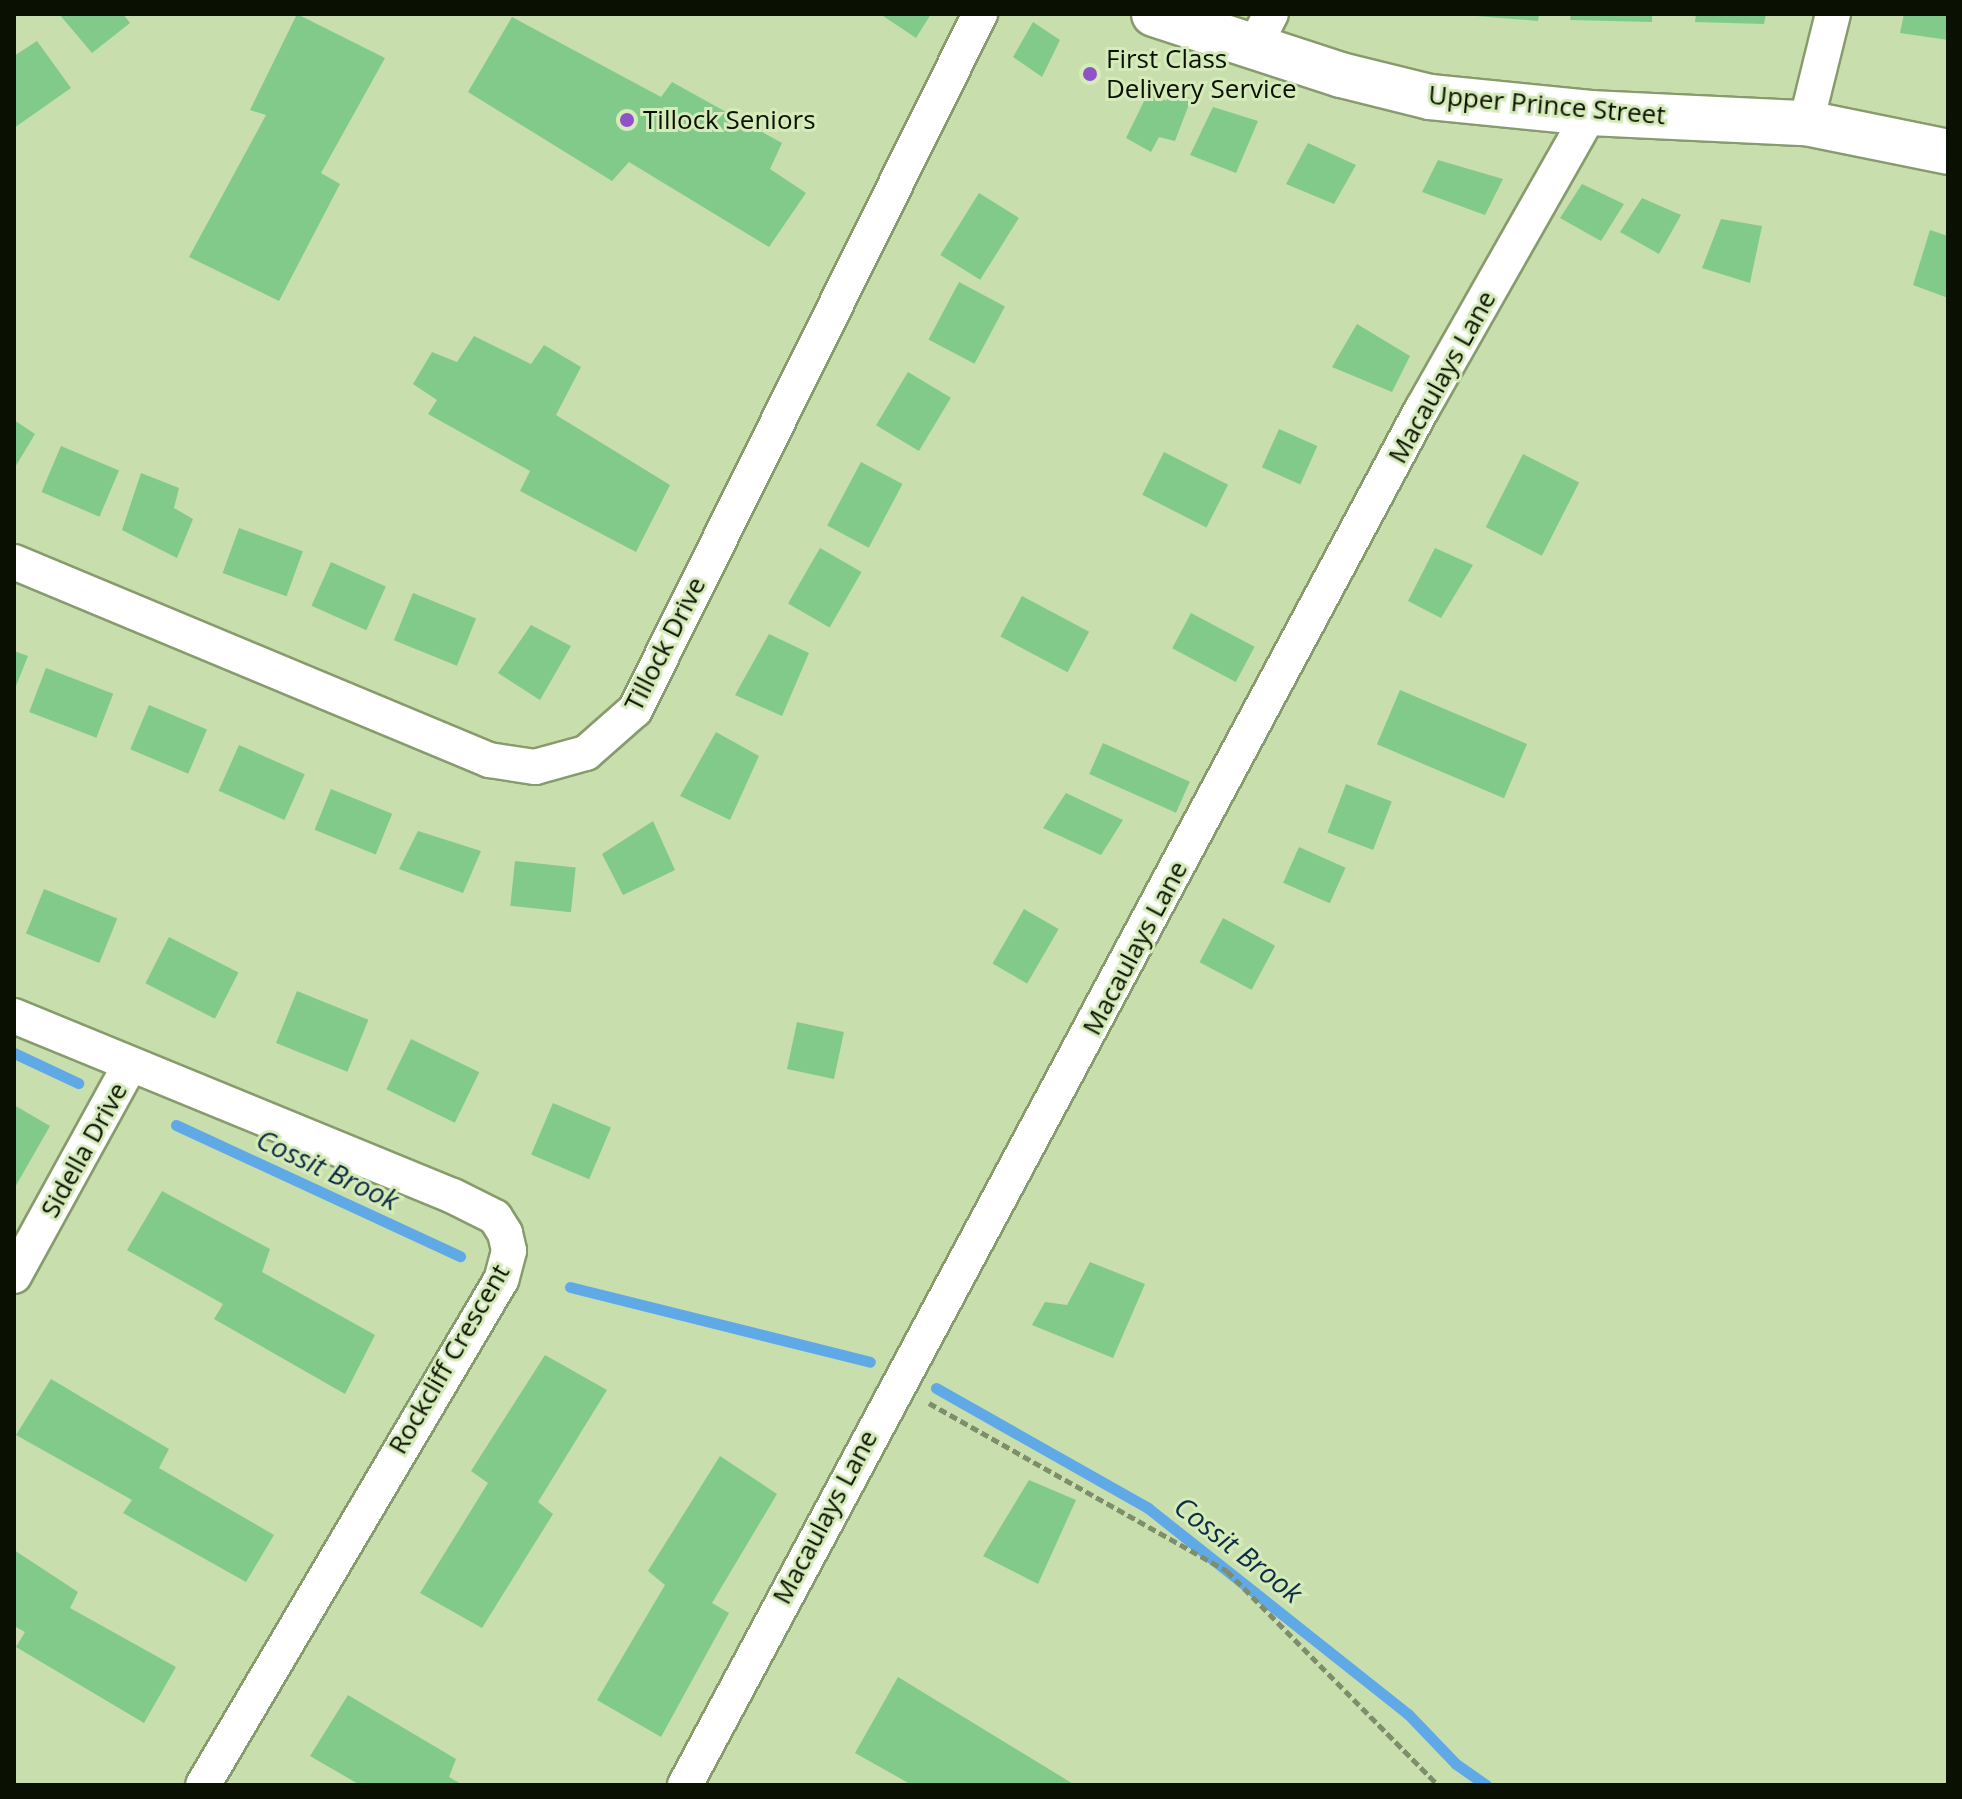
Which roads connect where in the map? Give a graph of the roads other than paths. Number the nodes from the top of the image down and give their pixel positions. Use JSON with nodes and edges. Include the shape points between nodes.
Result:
{"nodes":[{"id":1,"x":980,"y":14,"type":"edge"},
{"id":2,"x":1154,"y":14,"type":"edge"},
{"id":3,"x":1833,"y":14,"type":"edge"},
{"id":4,"x":1263,"y":30,"type":"edge"},
{"id":5,"x":1590,"y":113,"type":"junction"},
{"id":6,"x":1806,"y":123,"type":"junction"},
{"id":7,"x":1948,"y":152,"type":"edge"},
{"id":8,"x":14,"y":562,"type":"edge"},
{"id":9,"x":14,"y":1016,"type":"edge"},
{"id":10,"x":130,"y":1065,"type":"junction"},
{"id":11,"x":14,"y":1276,"type":"edge"},
{"id":12,"x":203,"y":1785,"type":"edge"},
{"id":13,"x":685,"y":1785,"type":"edge"}],
"edges":[{"from":1,"to":8,"type":"street","name":"Tillock Drive","via":[[635,710],[586,753],[535,767],[489,760]]},
{"from":2,"to":4,"type":"street","name":"Upper Prince Street"},
{"from":3,"to":6,"type":"street"},
{"from":4,"to":5,"type":"street","name":"Upper Prince Street","via":[[1341,75],[1430,97]]},
{"from":5,"to":6,"type":"street","name":"Upper Prince Street"},
{"from":5,"to":13,"type":"street","name":"Macaulays Lane","via":[[1422,409],[1097,1022],[895,1384]]},
{"from":6,"to":7,"type":"street","name":"Upper Prince Street"},
{"from":9,"to":10,"type":"street","name":"Rockcliff Crescent"},
{"from":10,"to":11,"type":"street","name":"Sidella Drive"},
{"from":10,"to":12,"type":"street","name":"Rockcliff Crescent","via":[[467,1203],[495,1217],[509,1251],[501,1280]]}]}
